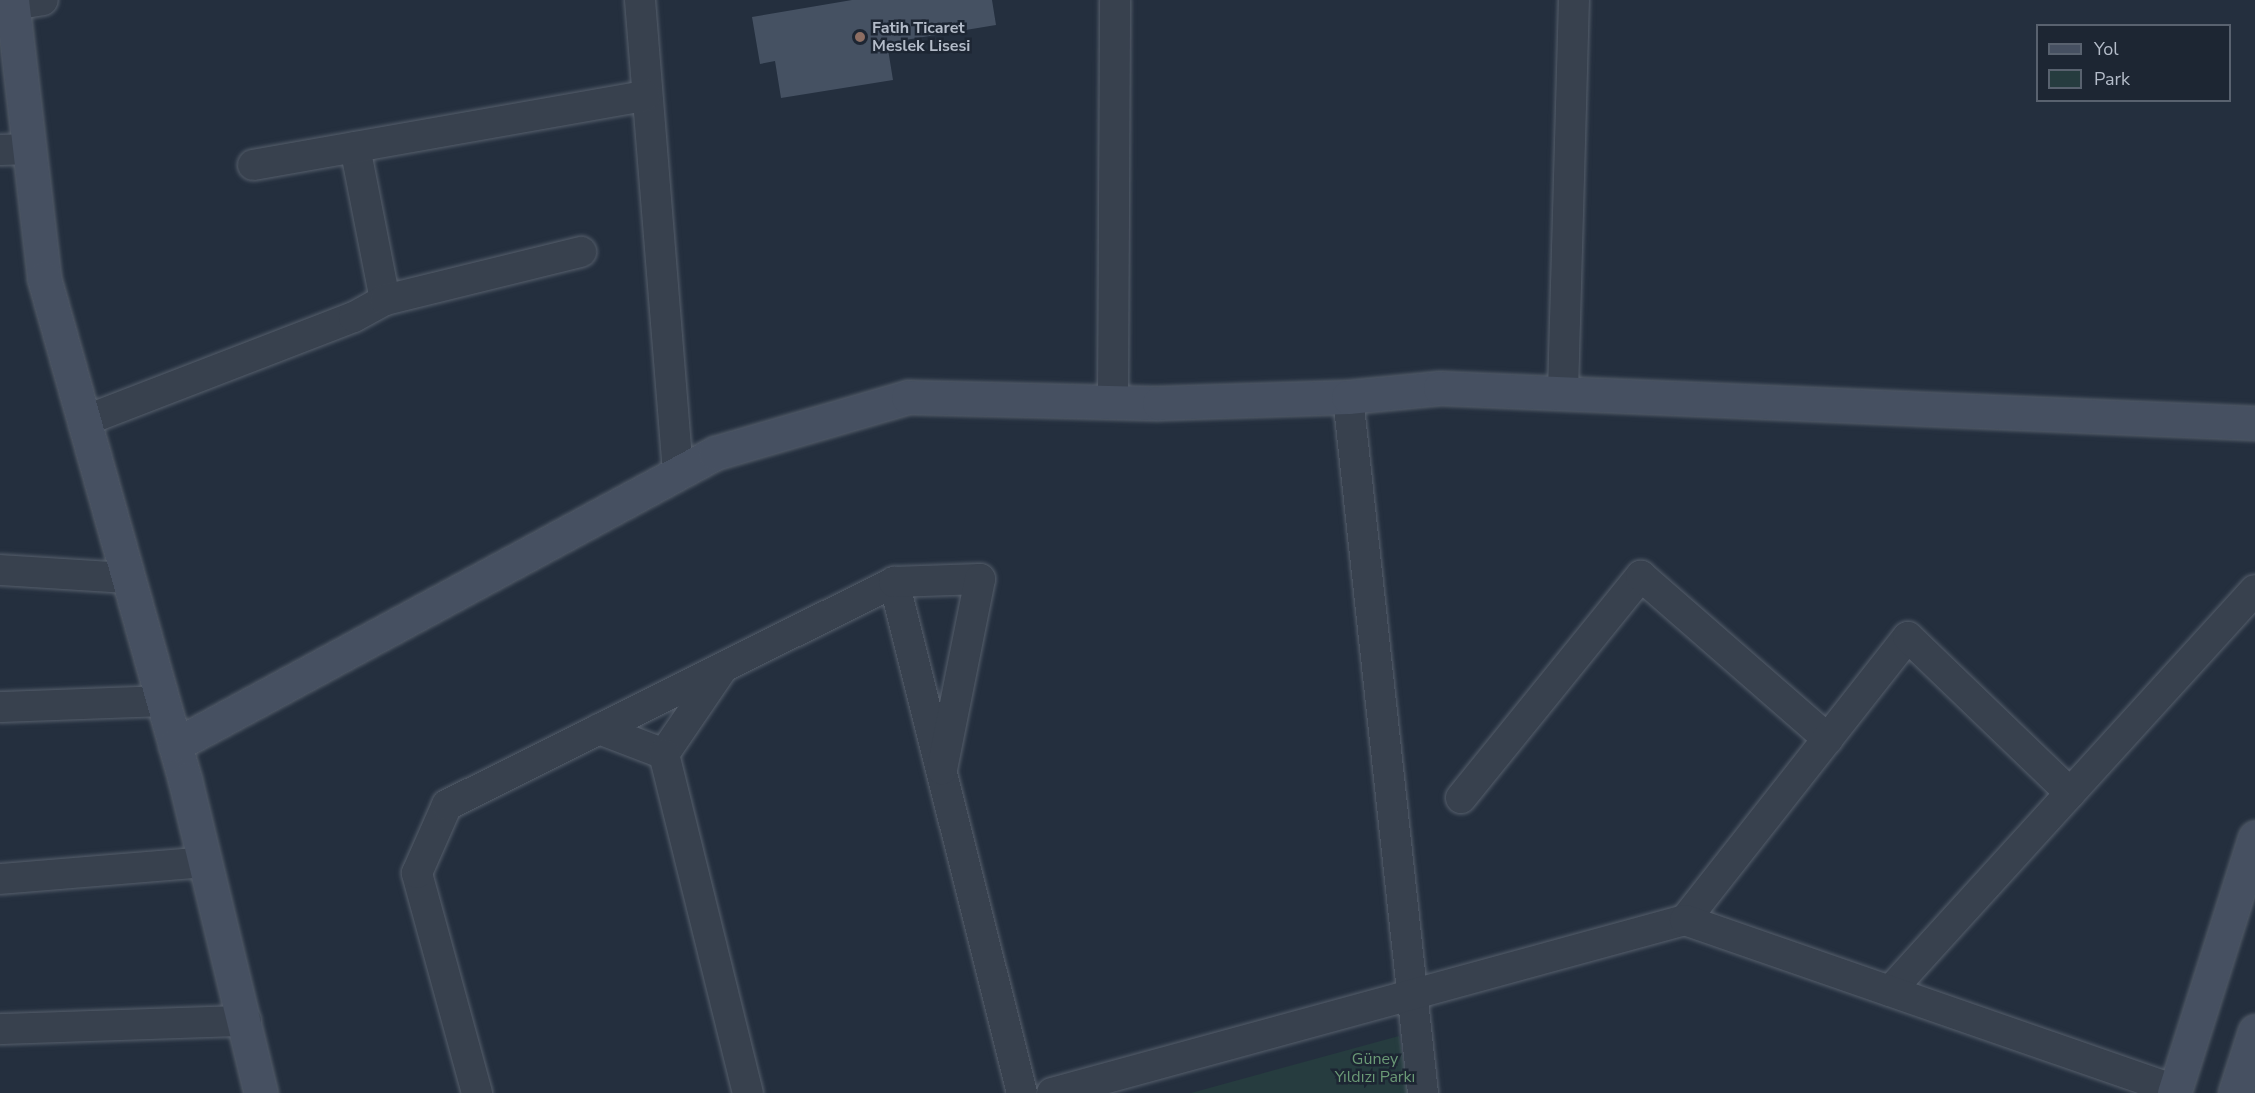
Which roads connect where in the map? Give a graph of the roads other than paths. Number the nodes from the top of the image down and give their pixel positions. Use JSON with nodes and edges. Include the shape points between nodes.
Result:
{"nodes":[{"id":1,"x":640,"y":0,"type":"edge"},
{"id":2,"x":1115,"y":0,"type":"edge"},
{"id":3,"x":1574,"y":0,"type":"edge"},
{"id":4,"x":22,"y":2,"type":"edge"},
{"id":5,"x":645,"y":96,"type":"junction"},
{"id":6,"x":355,"y":147,"type":"junction"},
{"id":7,"x":15,"y":149,"type":"edge"},
{"id":8,"x":253,"y":165,"type":"dead end"},
{"id":9,"x":581,"y":252,"type":"dead end"},
{"id":10,"x":384,"y":300,"type":"junction"},
{"id":11,"x":1563,"y":392,"type":"junction"},
{"id":12,"x":1348,"y":397,"type":"junction"},
{"id":13,"x":1113,"y":402,"type":"junction"},
{"id":14,"x":2254,"y":420,"type":"edge"},
{"id":15,"x":84,"y":421,"type":"junction"},
{"id":16,"x":678,"y":472,"type":"junction"},
{"id":17,"x":0,"y":570,"type":"edge"},
{"id":18,"x":128,"y":578,"type":"junction"},
{"id":19,"x":894,"y":582,"type":"junction"},
{"id":20,"x":2255,"y":590,"type":"edge"},
{"id":21,"x":723,"y":667,"type":"junction"},
{"id":22,"x":163,"y":701,"type":"junction"},
{"id":23,"x":0,"y":707,"type":"edge"},
{"id":24,"x":598,"y":729,"type":"junction"},
{"id":25,"x":1828,"y":739,"type":"junction"},
{"id":26,"x":175,"y":745,"type":"junction"},
{"id":27,"x":664,"y":754,"type":"junction"},
{"id":28,"x":942,"y":769,"type":"junction"},
{"id":29,"x":2070,"y":792,"type":"junction"},
{"id":30,"x":1461,"y":798,"type":"dead end"},
{"id":31,"x":2255,"y":838,"type":"edge"},
{"id":32,"x":205,"y":861,"type":"junction"},
{"id":33,"x":0,"y":879,"type":"edge"},
{"id":34,"x":1685,"y":920,"type":"junction"},
{"id":35,"x":1890,"y":991,"type":"junction"},
{"id":36,"x":1410,"y":995,"type":"junction"},
{"id":37,"x":246,"y":1021,"type":"junction"},
{"id":38,"x":0,"y":1029,"type":"edge"},
{"id":39,"x":2252,"y":1050,"type":"edge"},
{"id":40,"x":2174,"y":1091,"type":"edge"},
{"id":41,"x":261,"y":1093,"type":"edge"},
{"id":42,"x":477,"y":1093,"type":"edge"},
{"id":43,"x":748,"y":1093,"type":"edge"},
{"id":44,"x":1022,"y":1093,"type":"edge"},
{"id":45,"x":1052,"y":1093,"type":"edge"},
{"id":46,"x":1424,"y":1093,"type":"edge"},
{"id":47,"x":2235,"y":1093,"type":"edge"}],
"edges":[{"from":1,"to":5,"type":"street"},
{"from":2,"to":13,"type":"street"},
{"from":3,"to":11,"type":"street"},
{"from":4,"to":7,"type":"main road"},
{"from":5,"to":6,"type":"street"},
{"from":5,"to":16,"type":"street"},
{"from":6,"to":8,"type":"street"},
{"from":6,"to":10,"type":"street"},
{"from":7,"to":15,"type":"main road","via":[[44,278]]},
{"from":9,"to":10,"type":"street"},
{"from":10,"to":15,"type":"street","via":[[354,317]]},
{"from":11,"to":12,"type":"main road","via":[[1440,388]]},
{"from":11,"to":14,"type":"main road"},
{"from":12,"to":13,"type":"main road"},
{"from":12,"to":36,"type":"street"},
{"from":13,"to":16,"type":"main road","via":[[908,397],[715,453]]},
{"from":15,"to":18,"type":"main road"},
{"from":16,"to":26,"type":"main road"},
{"from":17,"to":18,"type":"street"},
{"from":18,"to":22,"type":"main road"},
{"from":19,"to":21,"type":"street"},
{"from":19,"to":28,"type":"street"},
{"from":19,"to":28,"type":"street","via":[[980,579]]},
{"from":20,"to":29,"type":"street"},
{"from":21,"to":24,"type":"street"},
{"from":21,"to":27,"type":"street"},
{"from":22,"to":23,"type":"street"},
{"from":22,"to":26,"type":"main road"},
{"from":24,"to":27,"type":"street"},
{"from":24,"to":42,"type":"street","via":[[447,805],[417,873]]},
{"from":25,"to":29,"type":"street","via":[[1908,637]]},
{"from":25,"to":30,"type":"street","via":[[1641,576]]},
{"from":25,"to":34,"type":"street"},
{"from":26,"to":32,"type":"main road"},
{"from":27,"to":43,"type":"street"},
{"from":28,"to":44,"type":"street"},
{"from":29,"to":35,"type":"street"},
{"from":31,"to":40,"type":"main road"},
{"from":32,"to":33,"type":"street"},
{"from":32,"to":37,"type":"main road"},
{"from":34,"to":35,"type":"street"},
{"from":34,"to":36,"type":"street"},
{"from":35,"to":40,"type":"street"},
{"from":36,"to":45,"type":"street"},
{"from":36,"to":46,"type":"street"},
{"from":37,"to":38,"type":"street"},
{"from":37,"to":41,"type":"main road"},
{"from":39,"to":47,"type":"main road"}]}
